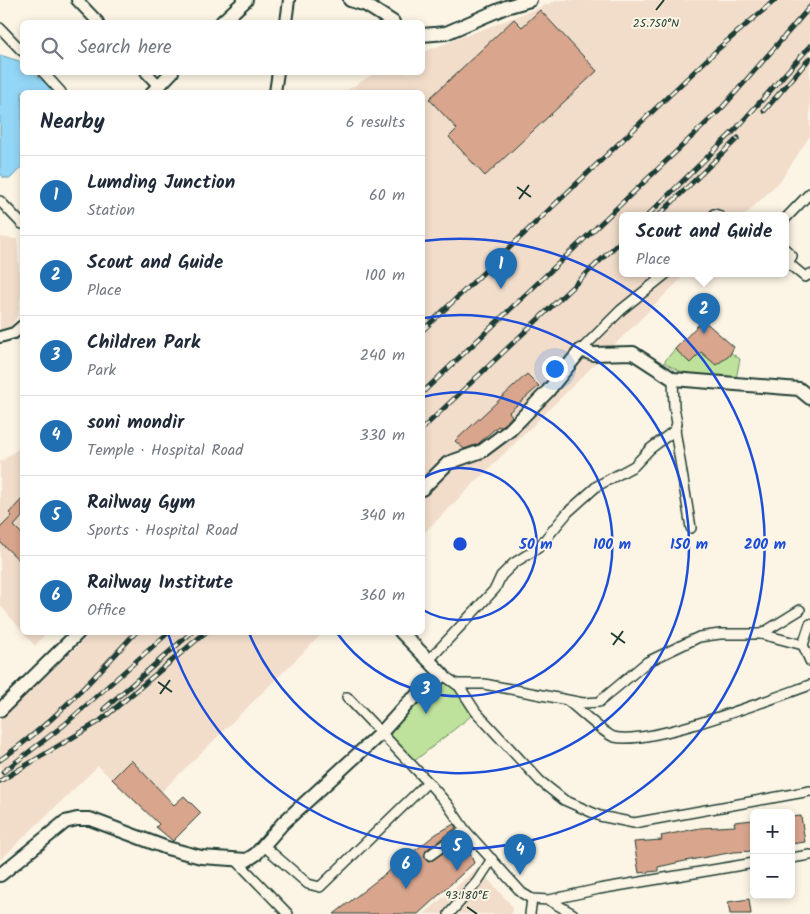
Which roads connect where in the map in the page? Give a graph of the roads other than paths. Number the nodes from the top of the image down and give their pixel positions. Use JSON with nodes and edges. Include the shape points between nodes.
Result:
{"nodes":[{"id":1,"x":77,"y":0,"type":"edge"},
{"id":2,"x":246,"y":0,"type":"edge"},
{"id":3,"x":289,"y":0,"type":"edge"},
{"id":4,"x":350,"y":0,"type":"edge"},
{"id":5,"x":530,"y":0,"type":"edge"},
{"id":6,"x":96,"y":20,"type":"edge"},
{"id":7,"x":224,"y":20,"type":"edge"},
{"id":8,"x":286,"y":20,"type":"edge"},
{"id":9,"x":390,"y":20,"type":"edge"},
{"id":10,"x":0,"y":28,"type":"edge"},
{"id":11,"x":425,"y":35,"type":"edge"},
{"id":12,"x":20,"y":49,"type":"edge"},
{"id":13,"x":45,"y":75,"type":"edge"},
{"id":14,"x":148,"y":75,"type":"edge"},
{"id":15,"x":169,"y":75,"type":"edge"},
{"id":16,"x":278,"y":75,"type":"edge"},
{"id":17,"x":156,"y":89,"type":"edge"},
{"id":18,"x":60,"y":90,"type":"edge"},
{"id":19,"x":276,"y":90,"type":"edge"},
{"id":20,"x":810,"y":193,"type":"edge"},
{"id":21,"x":0,"y":201,"type":"edge"},
{"id":22,"x":789,"y":215,"type":"edge"},
{"id":23,"x":20,"y":222,"type":"edge"},
{"id":24,"x":789,"y":265,"type":"edge"},
{"id":25,"x":810,"y":274,"type":"edge"},
{"id":26,"x":662,"y":277,"type":"edge"},
{"id":27,"x":20,"y":328,"type":"edge"},
{"id":28,"x":0,"y":337,"type":"edge"},
{"id":29,"x":581,"y":350,"type":"junction"},
{"id":30,"x":673,"y":379,"type":"junction"},
{"id":31,"x":804,"y":388,"type":"edge"},
{"id":32,"x":810,"y":398,"type":"edge"},
{"id":33,"x":675,"y":430,"type":"junction"},
{"id":34,"x":425,"y":486,"type":"edge"},
{"id":35,"x":691,"y":528,"type":"dead end"},
{"id":36,"x":800,"y":610,"type":"dead end"},
{"id":37,"x":810,"y":624,"type":"edge"},
{"id":38,"x":761,"y":634,"type":"junction"},
{"id":39,"x":76,"y":635,"type":"edge"},
{"id":40,"x":404,"y":635,"type":"edge"},
{"id":41,"x":803,"y":645,"type":"junction"},
{"id":42,"x":430,"y":659,"type":"junction"},
{"id":43,"x":810,"y":661,"type":"edge"},
{"id":44,"x":443,"y":675,"type":"junction"},
{"id":45,"x":456,"y":684,"type":"junction"},
{"id":46,"x":810,"y":685,"type":"edge"},
{"id":47,"x":347,"y":697,"type":"dead end"},
{"id":48,"x":566,"y":700,"type":"junction"},
{"id":49,"x":0,"y":710,"type":"edge"},
{"id":50,"x":380,"y":733,"type":"junction"},
{"id":51,"x":428,"y":782,"type":"junction"},
{"id":52,"x":810,"y":790,"type":"edge"},
{"id":53,"x":465,"y":830,"type":"junction"},
{"id":54,"x":264,"y":846,"type":"junction"},
{"id":55,"x":430,"y":855,"type":"dead end"},
{"id":56,"x":810,"y":855,"type":"edge"},
{"id":57,"x":795,"y":857,"type":"edge"},
{"id":58,"x":492,"y":859,"type":"junction"},
{"id":59,"x":236,"y":860,"type":"junction"},
{"id":60,"x":750,"y":864,"type":"edge"},
{"id":61,"x":0,"y":875,"type":"edge"},
{"id":62,"x":532,"y":899,"type":"junction"},
{"id":63,"x":550,"y":900,"type":"junction"},
{"id":64,"x":288,"y":914,"type":"edge"},
{"id":65,"x":448,"y":914,"type":"edge"},
{"id":66,"x":530,"y":914,"type":"edge"},
{"id":67,"x":573,"y":914,"type":"edge"}],
"edges":[{"from":1,"to":6,"type":"street"},
{"from":2,"to":7,"type":"main road"},
{"from":3,"to":8,"type":"street"},
{"from":4,"to":9,"type":"main road","via":[[366,5]]},
{"from":5,"to":11,"type":"main road","via":[[446,33]]},
{"from":10,"to":12,"type":"street"},
{"from":13,"to":18,"type":"street"},
{"from":14,"to":17,"type":"street"},
{"from":15,"to":17,"type":"main road"},
{"from":16,"to":19,"type":"street"},
{"from":20,"to":22,"type":"street"},
{"from":21,"to":23,"type":"street"},
{"from":24,"to":25,"type":"street","via":[[805,277]]},
{"from":26,"to":29,"type":"street","via":[[621,310]]},
{"from":27,"to":28,"type":"street"},
{"from":29,"to":30,"type":"main road","via":[[594,354],[633,353]]},
{"from":29,"to":34,"type":"main road","via":[[548,391],[510,430],[482,451],[448,463]]},
{"from":30,"to":31,"type":"main road"},
{"from":30,"to":33,"type":"street"},
{"from":31,"to":32,"type":"main road"},
{"from":33,"to":35,"type":"street"},
{"from":33,"to":42,"type":"street","via":[[634,466],[597,486],[568,512],[538,548],[501,576],[495,589]]},
{"from":36,"to":38,"type":"street"},
{"from":37,"to":41,"type":"street"},
{"from":38,"to":41,"type":"street"},
{"from":38,"to":48,"type":"street","via":[[699,637],[647,662],[599,702]]},
{"from":39,"to":49,"type":"main road"},
{"from":40,"to":42,"type":"main road"},
{"from":41,"to":43,"type":"street"},
{"from":42,"to":44,"type":"main road"},
{"from":44,"to":45,"type":"street"},
{"from":44,"to":50,"type":"main road","via":[[409,702]]},
{"from":45,"to":48,"type":"street","via":[[484,684]]},
{"from":45,"to":52,"type":"street","via":[[476,712],[540,781],[564,800],[600,816],[634,823]]},
{"from":46,"to":48,"type":"street","via":[[677,730],[628,738],[612,737]]},
{"from":47,"to":50,"type":"street"},
{"from":50,"to":51,"type":"street"},
{"from":50,"to":54,"type":"main road","via":[[283,824]]},
{"from":51,"to":53,"type":"street"},
{"from":51,"to":54,"type":"street","via":[[320,887],[308,884]]},
{"from":53,"to":55,"type":"street"},
{"from":53,"to":58,"type":"street"},
{"from":54,"to":59,"type":"main road","via":[[248,860]]},
{"from":56,"to":57,"type":"street"},
{"from":58,"to":62,"type":"street","via":[[522,893]]},
{"from":58,"to":65,"type":"street"},
{"from":59,"to":61,"type":"main road","via":[[201,857],[90,819],[77,819],[65,822]]},
{"from":59,"to":64,"type":"street"},
{"from":60,"to":63,"type":"street"},
{"from":62,"to":63,"type":"street"},
{"from":62,"to":66,"type":"street"},
{"from":63,"to":67,"type":"street"}]}
